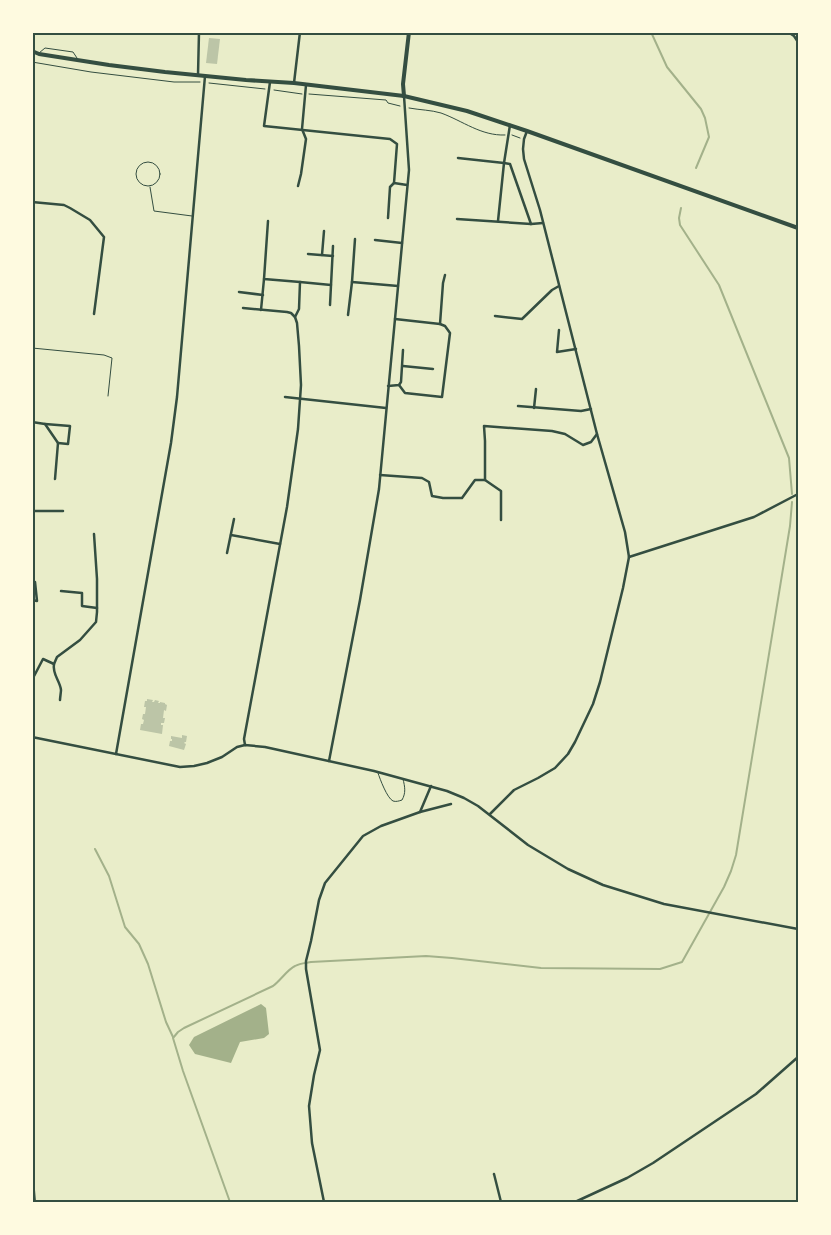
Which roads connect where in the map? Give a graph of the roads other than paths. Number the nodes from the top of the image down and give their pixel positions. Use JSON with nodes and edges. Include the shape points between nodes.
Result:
{"nodes":[{"id":1,"x":199,"y":32,"type":"edge"},
{"id":2,"x":300,"y":32,"type":"edge"},
{"id":3,"x":409,"y":32,"type":"edge"},
{"id":4,"x":460,"y":32,"type":"edge"},
{"id":5,"x":471,"y":32,"type":"edge"},
{"id":6,"x":788,"y":32,"type":"edge"},
{"id":7,"x":798,"y":42,"type":"edge"},
{"id":8,"x":32,"y":51,"type":"edge"},
{"id":9,"x":39,"y":54,"type":"junction"},
{"id":10,"x":32,"y":55,"type":"edge"},
{"id":11,"x":79,"y":60,"type":"junction"},
{"id":12,"x":198,"y":75,"type":"junction"},
{"id":13,"x":205,"y":76,"type":"junction"},
{"id":14,"x":270,"y":82,"type":"junction"},
{"id":15,"x":294,"y":83,"type":"junction"},
{"id":16,"x":306,"y":85,"type":"junction"},
{"id":17,"x":404,"y":96,"type":"junction"},
{"id":18,"x":510,"y":125,"type":"junction"},
{"id":19,"x":302,"y":129,"type":"junction"},
{"id":20,"x":527,"y":131,"type":"junction"},
{"id":21,"x":458,"y":158,"type":"dead end"},
{"id":22,"x":504,"y":163,"type":"junction"},
{"id":23,"x":394,"y":183,"type":"junction"},
{"id":24,"x":408,"y":185,"type":"junction"},
{"id":25,"x":150,"y":186,"type":"junction"},
{"id":26,"x":298,"y":186,"type":"dead end"},
{"id":27,"x":32,"y":202,"type":"edge"},
{"id":28,"x":192,"y":216,"type":"junction"},
{"id":29,"x":388,"y":218,"type":"dead end"},
{"id":30,"x":456,"y":219,"type":"dead end"},
{"id":31,"x":268,"y":221,"type":"dead end"},
{"id":32,"x":498,"y":221,"type":"junction"},
{"id":33,"x":543,"y":223,"type":"junction"},
{"id":34,"x":531,"y":224,"type":"junction"},
{"id":35,"x":798,"y":228,"type":"edge"},
{"id":36,"x":324,"y":231,"type":"dead end"},
{"id":37,"x":355,"y":239,"type":"dead end"},
{"id":38,"x":375,"y":240,"type":"dead end"},
{"id":39,"x":402,"y":243,"type":"junction"},
{"id":40,"x":334,"y":246,"type":"dead end"},
{"id":41,"x":308,"y":254,"type":"dead end"},
{"id":42,"x":322,"y":255,"type":"junction"},
{"id":43,"x":333,"y":256,"type":"junction"},
{"id":44,"x":445,"y":275,"type":"dead end"},
{"id":45,"x":264,"y":279,"type":"junction"},
{"id":46,"x":300,"y":282,"type":"junction"},
{"id":47,"x":352,"y":282,"type":"junction"},
{"id":48,"x":331,"y":285,"type":"junction"},
{"id":49,"x":398,"y":286,"type":"junction"},
{"id":50,"x":559,"y":286,"type":"junction"},
{"id":51,"x":239,"y":292,"type":"dead end"},
{"id":52,"x":263,"y":295,"type":"junction"},
{"id":53,"x":330,"y":306,"type":"dead end"},
{"id":54,"x":243,"y":308,"type":"dead end"},
{"id":55,"x":262,"y":310,"type":"junction"},
{"id":56,"x":94,"y":314,"type":"dead end"},
{"id":57,"x":348,"y":315,"type":"dead end"},
{"id":58,"x":494,"y":316,"type":"dead end"},
{"id":59,"x":295,"y":317,"type":"junction"},
{"id":60,"x":395,"y":319,"type":"junction"},
{"id":61,"x":440,"y":324,"type":"junction"},
{"id":62,"x":559,"y":330,"type":"dead end"},
{"id":63,"x":32,"y":348,"type":"edge"},
{"id":64,"x":576,"y":349,"type":"junction"},
{"id":65,"x":404,"y":350,"type":"dead end"},
{"id":66,"x":403,"y":366,"type":"junction"},
{"id":67,"x":433,"y":369,"type":"dead end"},
{"id":68,"x":399,"y":385,"type":"junction"},
{"id":69,"x":388,"y":386,"type":"junction"},
{"id":70,"x":536,"y":389,"type":"dead end"},
{"id":71,"x":108,"y":396,"type":"dead end"},
{"id":72,"x":285,"y":397,"type":"dead end"},
{"id":73,"x":301,"y":399,"type":"junction"},
{"id":74,"x":518,"y":406,"type":"dead end"},
{"id":75,"x":386,"y":408,"type":"junction"},
{"id":76,"x":534,"y":408,"type":"junction"},
{"id":77,"x":591,"y":409,"type":"junction"},
{"id":78,"x":32,"y":422,"type":"edge"},
{"id":79,"x":44,"y":424,"type":"junction"},
{"id":80,"x":597,"y":434,"type":"junction"},
{"id":81,"x":58,"y":443,"type":"junction"},
{"id":82,"x":380,"y":474,"type":"junction"},
{"id":83,"x":55,"y":479,"type":"dead end"},
{"id":84,"x":485,"y":480,"type":"junction"},
{"id":85,"x":798,"y":494,"type":"edge"},
{"id":86,"x":32,"y":511,"type":"edge"},
{"id":87,"x":63,"y":511,"type":"dead end"},
{"id":88,"x":234,"y":519,"type":"dead end"},
{"id":89,"x":501,"y":520,"type":"dead end"},
{"id":90,"x":94,"y":534,"type":"dead end"},
{"id":91,"x":231,"y":535,"type":"junction"},
{"id":92,"x":280,"y":544,"type":"junction"},
{"id":93,"x":227,"y":553,"type":"dead end"},
{"id":94,"x":629,"y":557,"type":"junction"},
{"id":95,"x":32,"y":582,"type":"edge"},
{"id":96,"x":61,"y":591,"type":"dead end"},
{"id":97,"x":32,"y":600,"type":"edge"},
{"id":98,"x":97,"y":608,"type":"junction"},
{"id":99,"x":54,"y":664,"type":"junction"},
{"id":100,"x":32,"y":680,"type":"edge"},
{"id":101,"x":60,"y":700,"type":"dead end"},
{"id":102,"x":32,"y":737,"type":"edge"},
{"id":103,"x":245,"y":746,"type":"junction"},
{"id":104,"x":116,"y":754,"type":"junction"},
{"id":105,"x":329,"y":761,"type":"junction"},
{"id":106,"x":378,"y":772,"type":"junction"},
{"id":107,"x":403,"y":779,"type":"junction"},
{"id":108,"x":431,"y":786,"type":"junction"},
{"id":109,"x":451,"y":804,"type":"dead end"},
{"id":110,"x":420,"y":812,"type":"junction"},
{"id":111,"x":490,"y":814,"type":"junction"},
{"id":112,"x":798,"y":929,"type":"edge"},
{"id":113,"x":798,"y":1057,"type":"edge"},
{"id":114,"x":494,"y":1174,"type":"dead end"},
{"id":115,"x":32,"y":1178,"type":"edge"},
{"id":116,"x":34,"y":1202,"type":"edge"},
{"id":117,"x":324,"y":1202,"type":"edge"},
{"id":118,"x":501,"y":1202,"type":"edge"},
{"id":119,"x":575,"y":1202,"type":"edge"}],
"edges":[{"from":1,"to":12,"type":"street"},
{"from":2,"to":15,"type":"street"},
{"from":3,"to":17,"type":"street"},
{"from":4,"to":5,"type":"street"},
{"from":6,"to":7,"type":"street"},
{"from":8,"to":9,"type":"street"},
{"from":9,"to":10,"type":"street"},
{"from":9,"to":11,"type":"street"},
{"from":9,"to":11,"type":"lane","via":[[45,48],[73,52]]},
{"from":11,"to":12,"type":"street"},
{"from":12,"to":13,"type":"street"},
{"from":13,"to":14,"type":"street"},
{"from":13,"to":28,"type":"street"},
{"from":14,"to":15,"type":"street"},
{"from":14,"to":19,"type":"street","via":[[264,126]]},
{"from":15,"to":16,"type":"street"},
{"from":16,"to":17,"type":"street"},
{"from":16,"to":19,"type":"street"},
{"from":17,"to":18,"type":"street"},
{"from":17,"to":24,"type":"street"},
{"from":18,"to":20,"type":"street"},
{"from":18,"to":22,"type":"street"},
{"from":19,"to":23,"type":"street","via":[[390,139],[397,144]]},
{"from":19,"to":26,"type":"street","via":[[306,139]]},
{"from":20,"to":33,"type":"street","via":[[524,158]]},
{"from":20,"to":35,"type":"street"},
{"from":21,"to":22,"type":"street"},
{"from":22,"to":32,"type":"street"},
{"from":22,"to":34,"type":"street","via":[[511,166]]},
{"from":23,"to":24,"type":"street"},
{"from":23,"to":29,"type":"street","via":[[390,187]]},
{"from":24,"to":39,"type":"street"},
{"from":25,"to":25,"type":"lane","via":[[160,177],[159,170],[148,162],[141,164],[136,177],[142,184]]},
{"from":25,"to":28,"type":"lane","via":[[154,211]]},
{"from":27,"to":56,"type":"street","via":[[64,205],[90,220],[104,237]]},
{"from":28,"to":104,"type":"street","via":[[171,443]]},
{"from":30,"to":32,"type":"street"},
{"from":31,"to":45,"type":"street"},
{"from":32,"to":34,"type":"street"},
{"from":33,"to":34,"type":"street"},
{"from":33,"to":50,"type":"street"},
{"from":36,"to":42,"type":"street"},
{"from":37,"to":47,"type":"street"},
{"from":38,"to":39,"type":"street"},
{"from":39,"to":49,"type":"street"},
{"from":40,"to":43,"type":"street"},
{"from":41,"to":42,"type":"street"},
{"from":42,"to":43,"type":"street"},
{"from":43,"to":48,"type":"street"},
{"from":44,"to":61,"type":"street"},
{"from":45,"to":46,"type":"street"},
{"from":45,"to":52,"type":"street"},
{"from":46,"to":48,"type":"street"},
{"from":46,"to":59,"type":"street","via":[[299,309]]},
{"from":47,"to":49,"type":"street"},
{"from":47,"to":57,"type":"street"},
{"from":48,"to":53,"type":"street"},
{"from":49,"to":60,"type":"street"},
{"from":50,"to":58,"type":"street","via":[[522,319]]},
{"from":50,"to":64,"type":"street"},
{"from":51,"to":52,"type":"street"},
{"from":52,"to":55,"type":"street"},
{"from":54,"to":55,"type":"street"},
{"from":55,"to":59,"type":"street","via":[[287,312]]},
{"from":59,"to":73,"type":"street"},
{"from":60,"to":61,"type":"street"},
{"from":60,"to":69,"type":"street"},
{"from":61,"to":68,"type":"street","via":[[450,333],[442,397],[405,393]]},
{"from":62,"to":64,"type":"street","via":[[557,352]]},
{"from":63,"to":71,"type":"lane","via":[[112,358]]},
{"from":64,"to":77,"type":"street"},
{"from":65,"to":66,"type":"street"},
{"from":66,"to":67,"type":"street"},
{"from":66,"to":68,"type":"street"},
{"from":68,"to":69,"type":"street"},
{"from":69,"to":75,"type":"street"},
{"from":70,"to":76,"type":"street"},
{"from":72,"to":73,"type":"street"},
{"from":73,"to":75,"type":"street"},
{"from":73,"to":92,"type":"street"},
{"from":74,"to":76,"type":"street"},
{"from":75,"to":82,"type":"street"},
{"from":76,"to":77,"type":"street"},
{"from":77,"to":80,"type":"street"},
{"from":78,"to":79,"type":"street"},
{"from":79,"to":81,"type":"street"},
{"from":79,"to":81,"type":"street","via":[[70,426],[68,444]]},
{"from":80,"to":84,"type":"street","via":[[591,442],[583,445],[565,434],[552,431],[484,426]]},
{"from":80,"to":94,"type":"street"},
{"from":81,"to":83,"type":"street"},
{"from":82,"to":84,"type":"street","via":[[422,478],[430,485],[432,496],[444,498],[462,498],[475,480]]},
{"from":82,"to":105,"type":"street"},
{"from":84,"to":89,"type":"street","via":[[501,491]]},
{"from":85,"to":94,"type":"street","via":[[754,518]]},
{"from":86,"to":87,"type":"street"},
{"from":88,"to":91,"type":"street"},
{"from":90,"to":98,"type":"street"},
{"from":91,"to":92,"type":"street"},
{"from":91,"to":93,"type":"street"},
{"from":92,"to":103,"type":"street"},
{"from":94,"to":111,"type":"street","via":[[600,682],[575,742],[556,768],[514,790]]},
{"from":95,"to":97,"type":"street","via":[[35,582],[37,601]]},
{"from":96,"to":98,"type":"street","via":[[82,593],[82,606]]},
{"from":98,"to":99,"type":"street","via":[[93,626],[57,657]]},
{"from":99,"to":100,"type":"street","via":[[43,660]]},
{"from":99,"to":101,"type":"street"},
{"from":102,"to":104,"type":"street"},
{"from":103,"to":104,"type":"street","via":[[207,763],[185,767]]},
{"from":103,"to":105,"type":"street","via":[[265,747]]},
{"from":105,"to":106,"type":"street"},
{"from":106,"to":107,"type":"street"},
{"from":106,"to":107,"type":"lane","via":[[388,796],[395,802],[404,796]]},
{"from":107,"to":108,"type":"street"},
{"from":108,"to":110,"type":"street"},
{"from":108,"to":111,"type":"street","via":[[464,798]]},
{"from":109,"to":110,"type":"street"},
{"from":110,"to":117,"type":"street","via":[[364,836],[325,883],[319,900],[306,969],[320,1050],[309,1106],[312,1143]]},
{"from":111,"to":112,"type":"street","via":[[528,845],[568,869],[603,884],[664,904]]},
{"from":113,"to":119,"type":"street","via":[[756,1094],[653,1163]]},
{"from":114,"to":118,"type":"street"},
{"from":115,"to":116,"type":"street"}]}
